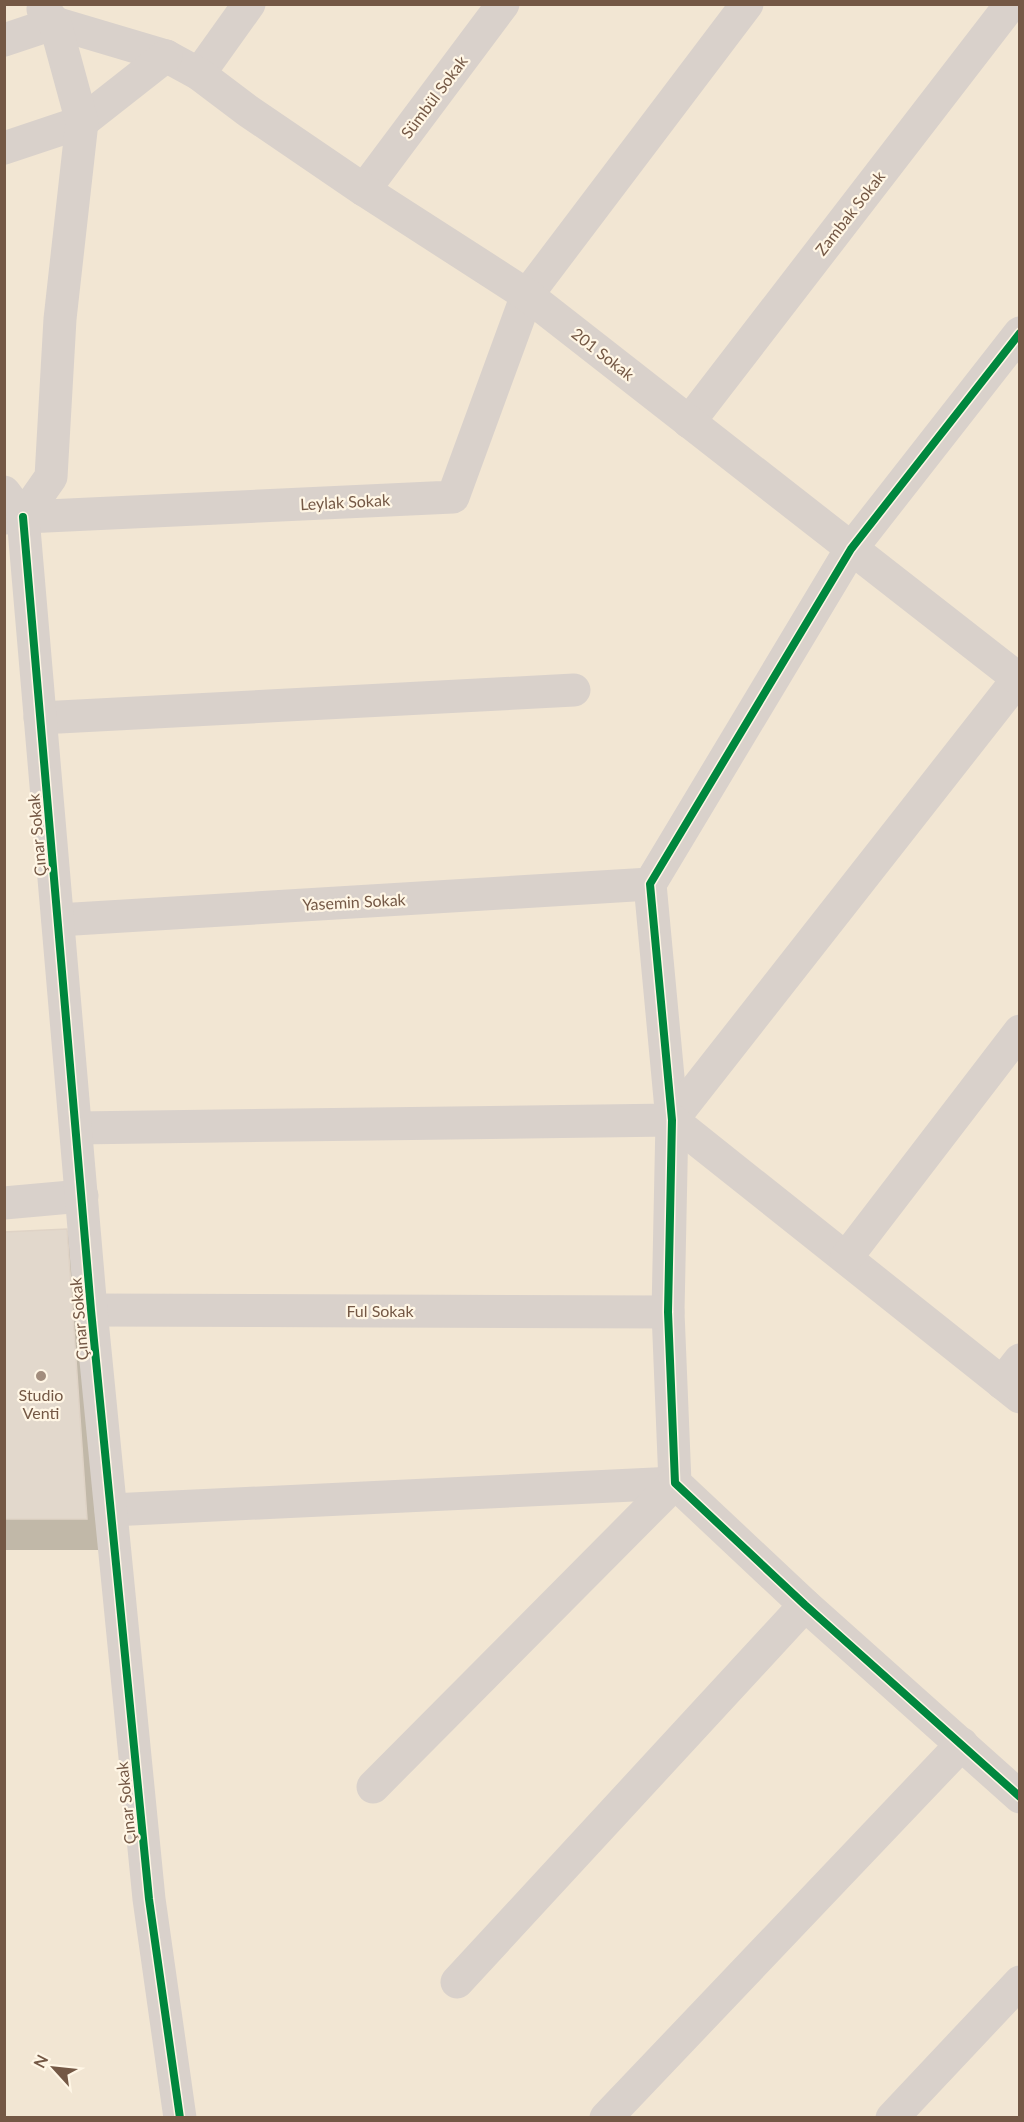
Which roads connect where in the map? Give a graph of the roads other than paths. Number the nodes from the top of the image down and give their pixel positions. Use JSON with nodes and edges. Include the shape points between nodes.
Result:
{"nodes":[{"id":1,"x":249,"y":4,"type":"edge"},
{"id":2,"x":503,"y":4,"type":"edge"},
{"id":3,"x":747,"y":4,"type":"edge"},
{"id":4,"x":1011,"y":4,"type":"edge"},
{"id":5,"x":47,"y":14,"type":"edge"},
{"id":6,"x":4,"y":40,"type":"edge"},
{"id":7,"x":166,"y":56,"type":"junction"},
{"id":8,"x":198,"y":74,"type":"junction"},
{"id":9,"x":82,"y":122,"type":"junction"},
{"id":10,"x":4,"y":148,"type":"edge"},
{"id":11,"x":364,"y":190,"type":"junction"},
{"id":12,"x":527,"y":295,"type":"junction"},
{"id":13,"x":1020,"y":333,"type":"edge"},
{"id":14,"x":689,"y":422,"type":"junction"},
{"id":15,"x":11,"y":509,"type":"edge"},
{"id":16,"x":851,"y":549,"type":"junction"},
{"id":17,"x":1019,"y":680,"type":"edge"},
{"id":18,"x":574,"y":690,"type":"dead end"},
{"id":19,"x":40,"y":718,"type":"junction"},
{"id":20,"x":650,"y":884,"type":"junction"},
{"id":21,"x":58,"y":920,"type":"junction"},
{"id":22,"x":1020,"y":1031,"type":"edge"},
{"id":23,"x":672,"y":1120,"type":"junction"},
{"id":24,"x":75,"y":1128,"type":"junction"},
{"id":25,"x":82,"y":1196,"type":"junction"},
{"id":26,"x":4,"y":1203,"type":"edge"},
{"id":27,"x":846,"y":1258,"type":"junction"},
{"id":28,"x":91,"y":1310,"type":"junction"},
{"id":29,"x":668,"y":1312,"type":"junction"},
{"id":30,"x":1014,"y":1380,"type":"edge"},
{"id":31,"x":675,"y":1483,"type":"junction"},
{"id":32,"x":111,"y":1510,"type":"junction"},
{"id":33,"x":805,"y":1605,"type":"junction"},
{"id":34,"x":962,"y":1744,"type":"junction"},
{"id":35,"x":373,"y":1787,"type":"dead end"},
{"id":36,"x":1020,"y":1797,"type":"edge"},
{"id":37,"x":457,"y":1982,"type":"dead end"},
{"id":38,"x":1020,"y":1982,"type":"edge"},
{"id":39,"x":180,"y":2118,"type":"edge"},
{"id":40,"x":606,"y":2118,"type":"edge"},
{"id":41,"x":892,"y":2118,"type":"edge"}],
"edges":[{"from":1,"to":8,"type":"street"},
{"from":2,"to":11,"type":"street","name":"Sümbül Sokak"},
{"from":3,"to":12,"type":"street"},
{"from":4,"to":14,"type":"street","name":"Zambak Sokak"},
{"from":5,"to":6,"type":"street"},
{"from":5,"to":7,"type":"street","name":"201 Sokak"},
{"from":5,"to":9,"type":"street"},
{"from":7,"to":8,"type":"street","name":"201 Sokak"},
{"from":7,"to":9,"type":"street"},
{"from":8,"to":11,"type":"street","name":"201 Sokak"},
{"from":9,"to":10,"type":"street"},
{"from":9,"to":15,"type":"street","via":[[60,319],[51,477]]},
{"from":11,"to":12,"type":"street","name":"201 Sokak"},
{"from":12,"to":14,"type":"street","name":"201 Sokak"},
{"from":12,"to":15,"type":"street","name":"Leylak Sokak","via":[[453,497]]},
{"from":13,"to":16,"type":"street"},
{"from":14,"to":16,"type":"street","name":"201 Sokak"},
{"from":15,"to":19,"type":"street","name":"Çınar Sokak"},
{"from":16,"to":17,"type":"street","name":"201 Sokak"},
{"from":16,"to":20,"type":"street"},
{"from":17,"to":23,"type":"street"},
{"from":18,"to":19,"type":"street"},
{"from":19,"to":21,"type":"street","name":"Çınar Sokak"},
{"from":20,"to":21,"type":"street","name":"Yasemin Sokak"},
{"from":20,"to":23,"type":"street"},
{"from":21,"to":24,"type":"street","name":"Çınar Sokak"},
{"from":22,"to":27,"type":"street"},
{"from":23,"to":24,"type":"street"},
{"from":23,"to":27,"type":"street"},
{"from":23,"to":29,"type":"street"},
{"from":24,"to":25,"type":"street","name":"Çınar Sokak"},
{"from":25,"to":26,"type":"street"},
{"from":25,"to":28,"type":"street","name":"Çınar Sokak"},
{"from":27,"to":30,"type":"street"},
{"from":28,"to":29,"type":"street","name":"Ful Sokak"},
{"from":28,"to":32,"type":"street","name":"Çınar Sokak"},
{"from":29,"to":31,"type":"street"},
{"from":31,"to":32,"type":"street"},
{"from":31,"to":33,"type":"street"},
{"from":31,"to":35,"type":"street"},
{"from":32,"to":39,"type":"street","name":"Çınar Sokak","via":[[149,1899]]},
{"from":33,"to":34,"type":"street"},
{"from":33,"to":37,"type":"street"},
{"from":34,"to":36,"type":"street"},
{"from":34,"to":40,"type":"street"},
{"from":38,"to":41,"type":"street"}]}
